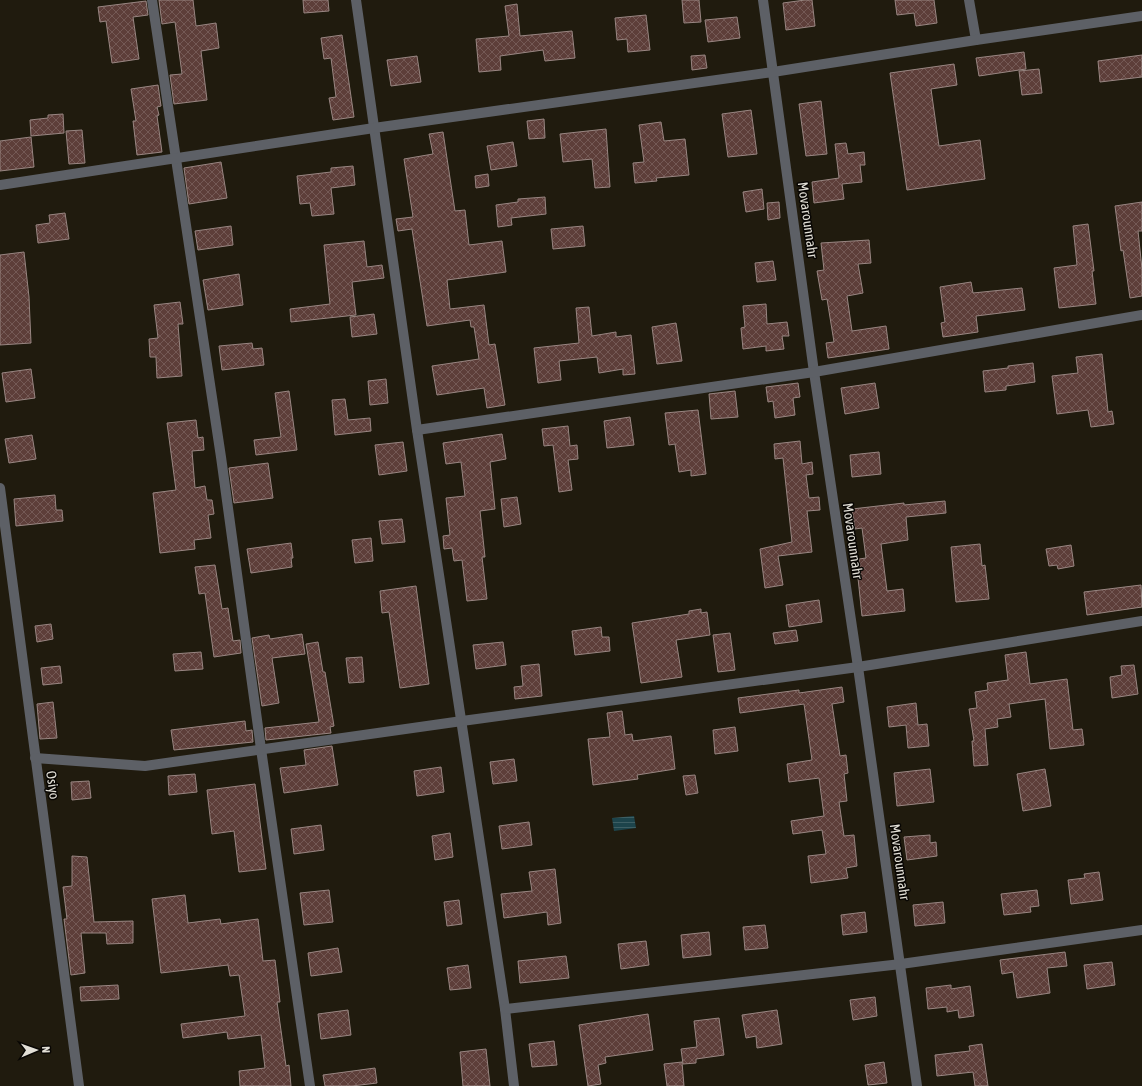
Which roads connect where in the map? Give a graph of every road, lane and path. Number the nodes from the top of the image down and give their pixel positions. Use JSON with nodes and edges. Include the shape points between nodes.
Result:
{"nodes":[{"id":1,"x":152,"y":0,"type":"edge"},
{"id":2,"x":356,"y":0,"type":"edge"},
{"id":3,"x":763,"y":0,"type":"edge"},
{"id":4,"x":969,"y":0,"type":"edge"},
{"id":5,"x":1142,"y":16,"type":"edge"},
{"id":6,"x":976,"y":40,"type":"junction"},
{"id":7,"x":773,"y":72,"type":"junction"},
{"id":8,"x":374,"y":128,"type":"junction"},
{"id":9,"x":176,"y":159,"type":"junction"},
{"id":10,"x":0,"y":185,"type":"edge"},
{"id":11,"x":1142,"y":315,"type":"edge"},
{"id":12,"x":814,"y":372,"type":"junction"},
{"id":13,"x":417,"y":430,"type":"junction"},
{"id":14,"x":0,"y":488,"type":"edge"},
{"id":15,"x":1142,"y":621,"type":"edge"},
{"id":16,"x":858,"y":667,"type":"junction"},
{"id":17,"x":462,"y":721,"type":"junction"},
{"id":18,"x":261,"y":749,"type":"junction"},
{"id":19,"x":35,"y":758,"type":"junction"},
{"id":20,"x":1142,"y":930,"type":"edge"},
{"id":21,"x":900,"y":964,"type":"junction"},
{"id":22,"x":505,"y":1009,"type":"junction"},
{"id":23,"x":79,"y":1086,"type":"edge"},
{"id":24,"x":310,"y":1086,"type":"edge"},
{"id":25,"x":514,"y":1086,"type":"edge"},
{"id":26,"x":917,"y":1086,"type":"edge"}],
"edges":[{"from":1,"to":9,"type":"street"},
{"from":2,"to":8,"type":"street"},
{"from":3,"to":7,"type":"street","name":"Movarounnahr"},
{"from":4,"to":6,"type":"street"},
{"from":5,"to":6,"type":"street"},
{"from":6,"to":7,"type":"street"},
{"from":7,"to":8,"type":"street"},
{"from":7,"to":12,"type":"street","name":"Movarounnahr"},
{"from":8,"to":9,"type":"street"},
{"from":8,"to":13,"type":"street"},
{"from":9,"to":10,"type":"street"},
{"from":9,"to":18,"type":"street","via":[[221,457]]},
{"from":11,"to":12,"type":"street"},
{"from":12,"to":13,"type":"street"},
{"from":12,"to":16,"type":"street","name":"Movarounnahr"},
{"from":13,"to":17,"type":"street"},
{"from":14,"to":19,"type":"street","name":"Osiyo"},
{"from":15,"to":16,"type":"street"},
{"from":16,"to":17,"type":"street"},
{"from":16,"to":21,"type":"street","name":"Movarounnahr"},
{"from":17,"to":18,"type":"street"},
{"from":17,"to":22,"type":"street"},
{"from":18,"to":19,"type":"street","via":[[145,766]]},
{"from":18,"to":24,"type":"street"},
{"from":19,"to":23,"type":"street","name":"Osiyo"},
{"from":20,"to":21,"type":"street"},
{"from":21,"to":22,"type":"street"},
{"from":21,"to":26,"type":"street","name":"Movarounnahr"},
{"from":22,"to":25,"type":"street"}]}
